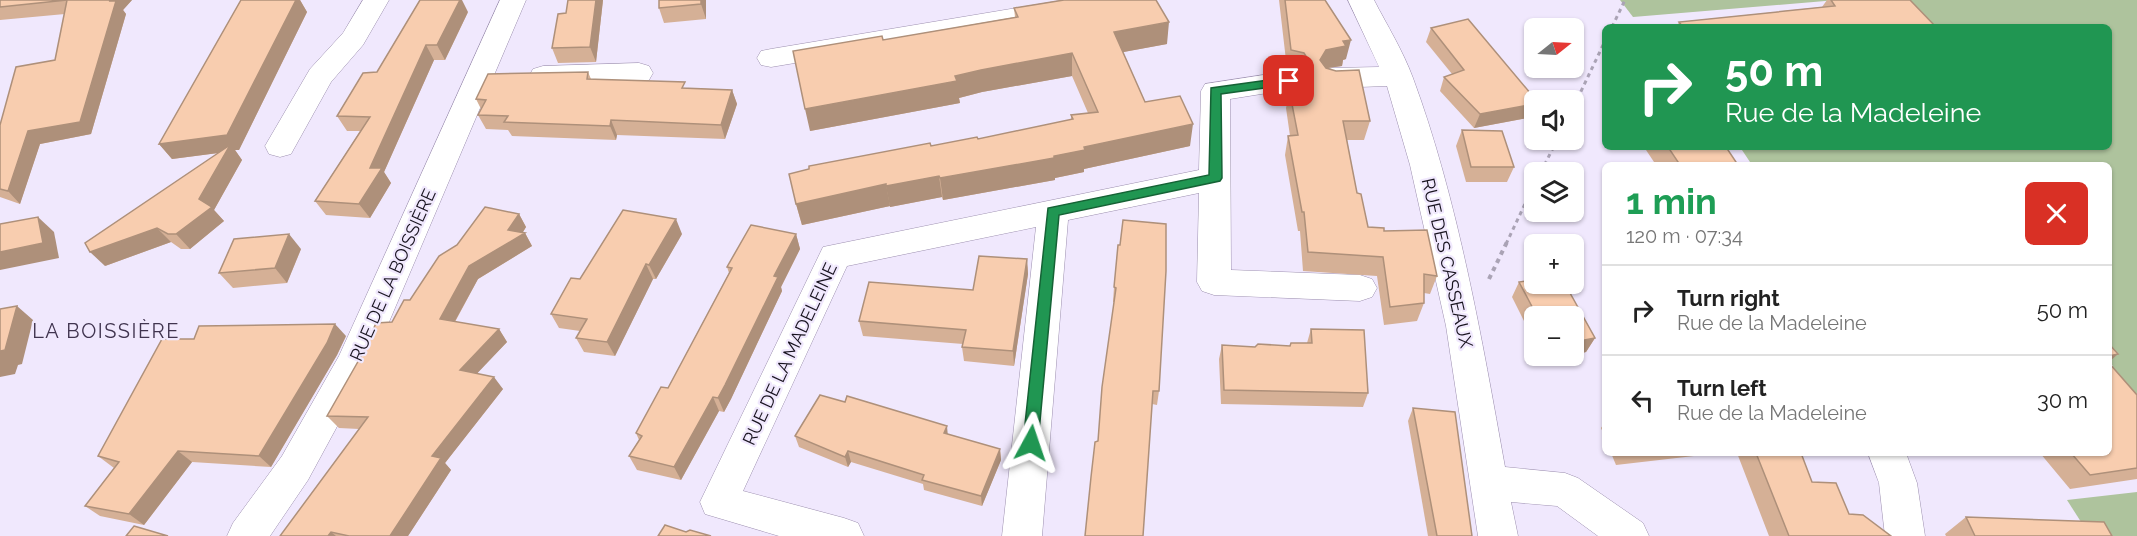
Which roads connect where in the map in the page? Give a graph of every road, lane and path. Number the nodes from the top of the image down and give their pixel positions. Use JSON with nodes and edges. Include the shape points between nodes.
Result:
{"nodes":[{"id":1,"x":376,"y":0,"type":"edge"},
{"id":2,"x":513,"y":0,"type":"edge"},
{"id":3,"x":1117,"y":0,"type":"edge"},
{"id":4,"x":1361,"y":0,"type":"edge"},
{"id":5,"x":1625,"y":0,"type":"edge"},
{"id":6,"x":1613,"y":24,"type":"edge"},
{"id":7,"x":1602,"y":47,"type":"edge"},
{"id":8,"x":771,"y":58,"type":"dead end"},
{"id":9,"x":639,"y":74,"type":"dead end"},
{"id":10,"x":1398,"y":76,"type":"junction"},
{"id":11,"x":500,"y":77,"type":"junction"},
{"id":12,"x":1332,"y":78,"type":"edge"},
{"id":13,"x":1289,"y":81,"type":"dead end"},
{"id":14,"x":1582,"y":90,"type":"edge"},
{"id":15,"x":280,"y":146,"type":"dead end"},
{"id":16,"x":1216,"y":178,"type":"junction"},
{"id":17,"x":1524,"y":205,"type":"edge"},
{"id":18,"x":1053,"y":212,"type":"junction"},
{"id":19,"x":1360,"y":288,"type":"dead end"},
{"id":20,"x":1463,"y":326,"type":"junction"},
{"id":21,"x":1888,"y":456,"type":"edge"},
{"id":22,"x":1491,"y":483,"type":"junction"},
{"id":23,"x":248,"y":536,"type":"edge"},
{"id":24,"x":844,"y":536,"type":"edge"},
{"id":25,"x":1022,"y":536,"type":"edge"},
{"id":26,"x":1498,"y":536,"type":"edge"},
{"id":27,"x":1629,"y":536,"type":"edge"},
{"id":28,"x":1905,"y":536,"type":"edge"}],
"edges":[{"from":1,"to":15,"type":"street","via":[[352,39],[320,76]]},
{"from":2,"to":11,"type":"street","name":"RUE DE LA BOISSIÈRE"},
{"from":3,"to":8,"type":"street"},
{"from":4,"to":10,"type":"street","name":"RUE DES CASSEAUX"},
{"from":5,"to":6,"type":"path"},
{"from":7,"to":14,"type":"path"},
{"from":9,"to":11,"type":"street"},
{"from":10,"to":12,"type":"street"},
{"from":10,"to":20,"type":"street","name":"RUE DES CASSEAUX","via":[[1425,165]]},
{"from":11,"to":23,"type":"street","name":"RUE DE LA BOISSIÈRE","via":[[296,468]]},
{"from":13,"to":16,"type":"street","via":[[1215,91]]},
{"from":16,"to":18,"type":"street","name":"RUE DE LA MADELEINE"},
{"from":16,"to":19,"type":"street","via":[[1214,282]]},
{"from":17,"to":20,"type":"path","via":[[1478,299],[1470,326]]},
{"from":18,"to":24,"type":"street","name":"RUE DE LA MADELEINE","via":[[835,256],[719,502]]},
{"from":18,"to":25,"type":"street"},
{"from":20,"to":22,"type":"street","name":"RUE DES CASSEAUX"},
{"from":21,"to":28,"type":"street","via":[[1898,483]]},
{"from":22,"to":26,"type":"street","name":"RUE DES CASSEAUX"},
{"from":22,"to":27,"type":"street","via":[[1565,490]]}]}
